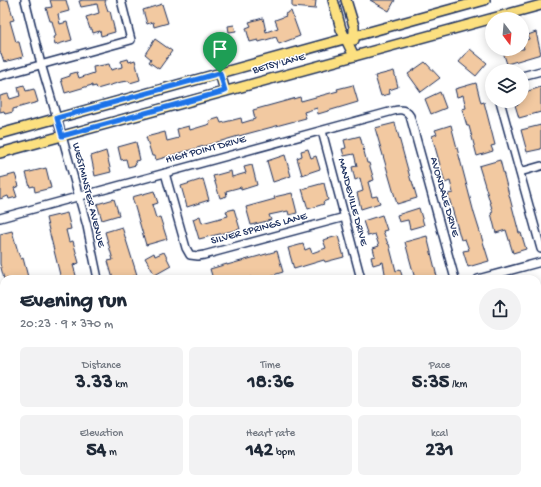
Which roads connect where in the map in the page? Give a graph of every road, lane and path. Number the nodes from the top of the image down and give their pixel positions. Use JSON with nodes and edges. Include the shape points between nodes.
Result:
{"nodes":[{"id":1,"x":25,"y":0,"type":"edge"},
{"id":2,"x":121,"y":0,"type":"edge"},
{"id":3,"x":333,"y":0,"type":"edge"},
{"id":4,"x":346,"y":0,"type":"edge"},
{"id":5,"x":485,"y":0,"type":"edge"},
{"id":6,"x":541,"y":4,"type":"edge"},
{"id":7,"x":349,"y":37,"type":"junction"},
{"id":8,"x":354,"y":56,"type":"junction"},
{"id":9,"x":40,"y":64,"type":"junction"},
{"id":10,"x":541,"y":71,"type":"edge"},
{"id":11,"x":220,"y":73,"type":"junction"},
{"id":12,"x":529,"y":74,"type":"edge"},
{"id":13,"x":0,"y":76,"type":"edge"},
{"id":14,"x":225,"y":91,"type":"junction"},
{"id":15,"x":502,"y":108,"type":"edge"},
{"id":16,"x":57,"y":118,"type":"junction"},
{"id":17,"x":412,"y":122,"type":"joint"},
{"id":18,"x":322,"y":131,"type":"junction"},
{"id":19,"x":0,"y":134,"type":"edge"},
{"id":20,"x":62,"y":136,"type":"junction"},
{"id":21,"x":0,"y":153,"type":"edge"},
{"id":22,"x":541,"y":166,"type":"edge"},
{"id":23,"x":520,"y":172,"type":"junction"},
{"id":24,"x":165,"y":173,"type":"junction"},
{"id":25,"x":79,"y":196,"type":"junction"},
{"id":26,"x":345,"y":217,"type":"junction"},
{"id":27,"x":0,"y":218,"type":"edge"},
{"id":28,"x":541,"y":249,"type":"edge"},
{"id":29,"x":541,"y":262,"type":"edge"},
{"id":30,"x":97,"y":275,"type":"edge"},
{"id":31,"x":361,"y":275,"type":"edge"},
{"id":32,"x":454,"y":275,"type":"edge"},
{"id":33,"x":493,"y":275,"type":"edge"}],
"edges":[{"from":1,"to":9,"type":"street","name":"WESTMINSTER AVENUE"},
{"from":2,"to":9,"type":"street","via":[[131,40]]},
{"from":3,"to":7,"type":"main road","via":[[341,29]]},
{"from":4,"to":7,"type":"main road","via":[[354,26]]},
{"from":5,"to":7,"type":"main road","name":"BETSY LANE"},
{"from":6,"to":8,"type":"main road","name":"BETSY LANE"},
{"from":7,"to":8,"type":"main road"},
{"from":7,"to":11,"type":"main road","name":"BETSY LANE"},
{"from":8,"to":14,"type":"main road","name":"BETSY LANE"},
{"from":9,"to":13,"type":"street"},
{"from":9,"to":16,"type":"street","name":"WESTMINSTER AVENUE"},
{"from":10,"to":12,"type":"street"},
{"from":11,"to":14,"type":"main road"},
{"from":11,"to":16,"type":"main road","name":"BETSY LANE"},
{"from":14,"to":20,"type":"main road","name":"BETSY LANE"},
{"from":15,"to":23,"type":"street"},
{"from":16,"to":19,"type":"main road","name":"BETSY LANE"},
{"from":16,"to":20,"type":"street","name":"WESTMINSTER AVENUE"},
{"from":17,"to":18,"type":"street","name":"HIGH POINT DRIVE","via":[[408,113],[400,109]]},
{"from":17,"to":32,"type":"street","name":"AVONDALE DRIVE"},
{"from":18,"to":24,"type":"street","name":"HIGH POINT DRIVE"},
{"from":18,"to":26,"type":"street","name":"MANDEVILLE DRIVE"},
{"from":20,"to":21,"type":"main road","name":"BETSY LANE"},
{"from":20,"to":25,"type":"street","name":"WESTMINSTER AVENUE"},
{"from":22,"to":23,"type":"street"},
{"from":23,"to":28,"type":"street"},
{"from":24,"to":25,"type":"street","name":"HIGH POINT DRIVE"},
{"from":24,"to":26,"type":"street","name":"SILVER SPRINGS LANE","via":[[190,255],[198,256]]},
{"from":25,"to":27,"type":"street","name":"HIGH POINT DRIVE"},
{"from":25,"to":30,"type":"street","name":"WESTMINSTER AVENUE"},
{"from":26,"to":31,"type":"street","name":"MANDEVILLE DRIVE"},
{"from":29,"to":33,"type":"street"}]}
